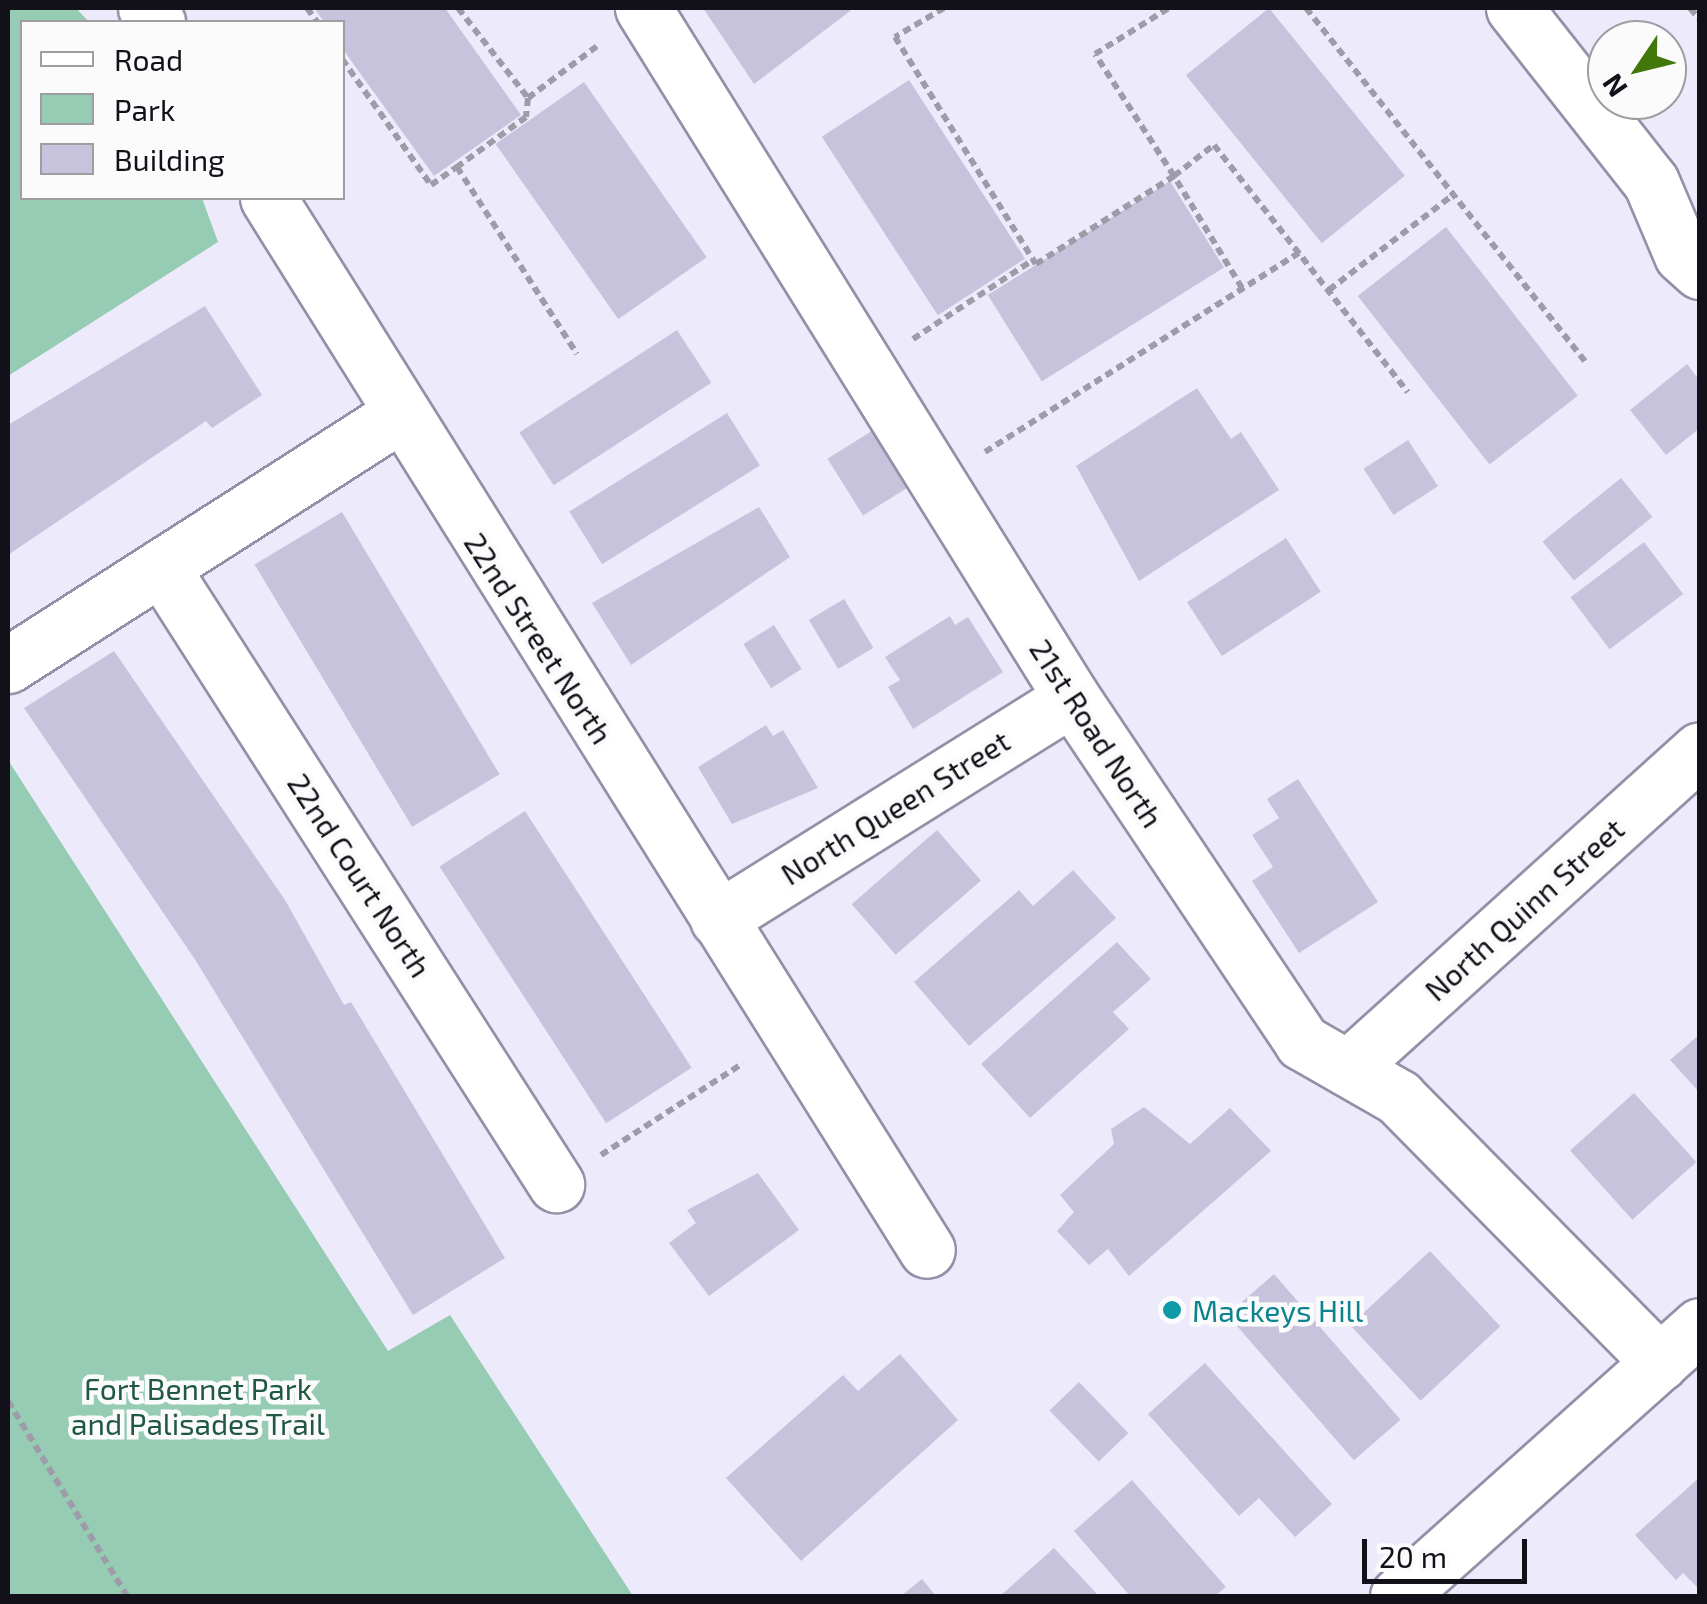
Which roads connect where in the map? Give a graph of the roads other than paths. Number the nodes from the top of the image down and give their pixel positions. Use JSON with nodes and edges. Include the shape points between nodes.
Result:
{"nodes":[{"id":1,"x":1514,"y":8,"type":"edge"},
{"id":2,"x":631,"y":19,"type":"edge"},
{"id":3,"x":1675,"y":191,"type":"edge"},
{"id":4,"x":269,"y":200,"type":"edge"},
{"id":5,"x":1700,"y":271,"type":"edge"},
{"id":6,"x":397,"y":416,"type":"junction"},
{"id":7,"x":161,"y":567,"type":"junction"},
{"id":8,"x":8,"y":665,"type":"edge"},
{"id":9,"x":1072,"y":698,"type":"junction"},
{"id":10,"x":1700,"y":750,"type":"edge"},
{"id":11,"x":718,"y":919,"type":"junction"},
{"id":12,"x":1348,"y":1068,"type":"junction"},
{"id":13,"x":556,"y":1184,"type":"road end"},
{"id":14,"x":927,"y":1250,"type":"dead end"},
{"id":15,"x":1700,"y":1326,"type":"edge"},
{"id":16,"x":1660,"y":1363,"type":"junction"},
{"id":17,"x":1398,"y":1596,"type":"edge"}],
"edges":[{"from":1,"to":3,"type":"street"},
{"from":2,"to":9,"type":"street","name":"21st Road North"},
{"from":3,"to":5,"type":"street","via":[[1682,255]]},
{"from":4,"to":6,"type":"street","name":"22nd Street North"},
{"from":6,"to":7,"type":"street"},
{"from":6,"to":11,"type":"street","name":"22nd Street North"},
{"from":7,"to":8,"type":"street"},
{"from":7,"to":13,"type":"street","name":"22nd Court North"},
{"from":9,"to":11,"type":"street","name":"North Queen Street"},
{"from":9,"to":12,"type":"street","name":"21st Road North","via":[[1302,1042]]},
{"from":10,"to":12,"type":"street","name":"North Quinn Street"},
{"from":11,"to":14,"type":"street","name":"22nd Street North"},
{"from":12,"to":16,"type":"street","name":"21st Road North","via":[[1398,1097]]},
{"from":15,"to":16,"type":"street"},
{"from":16,"to":17,"type":"street"}]}
